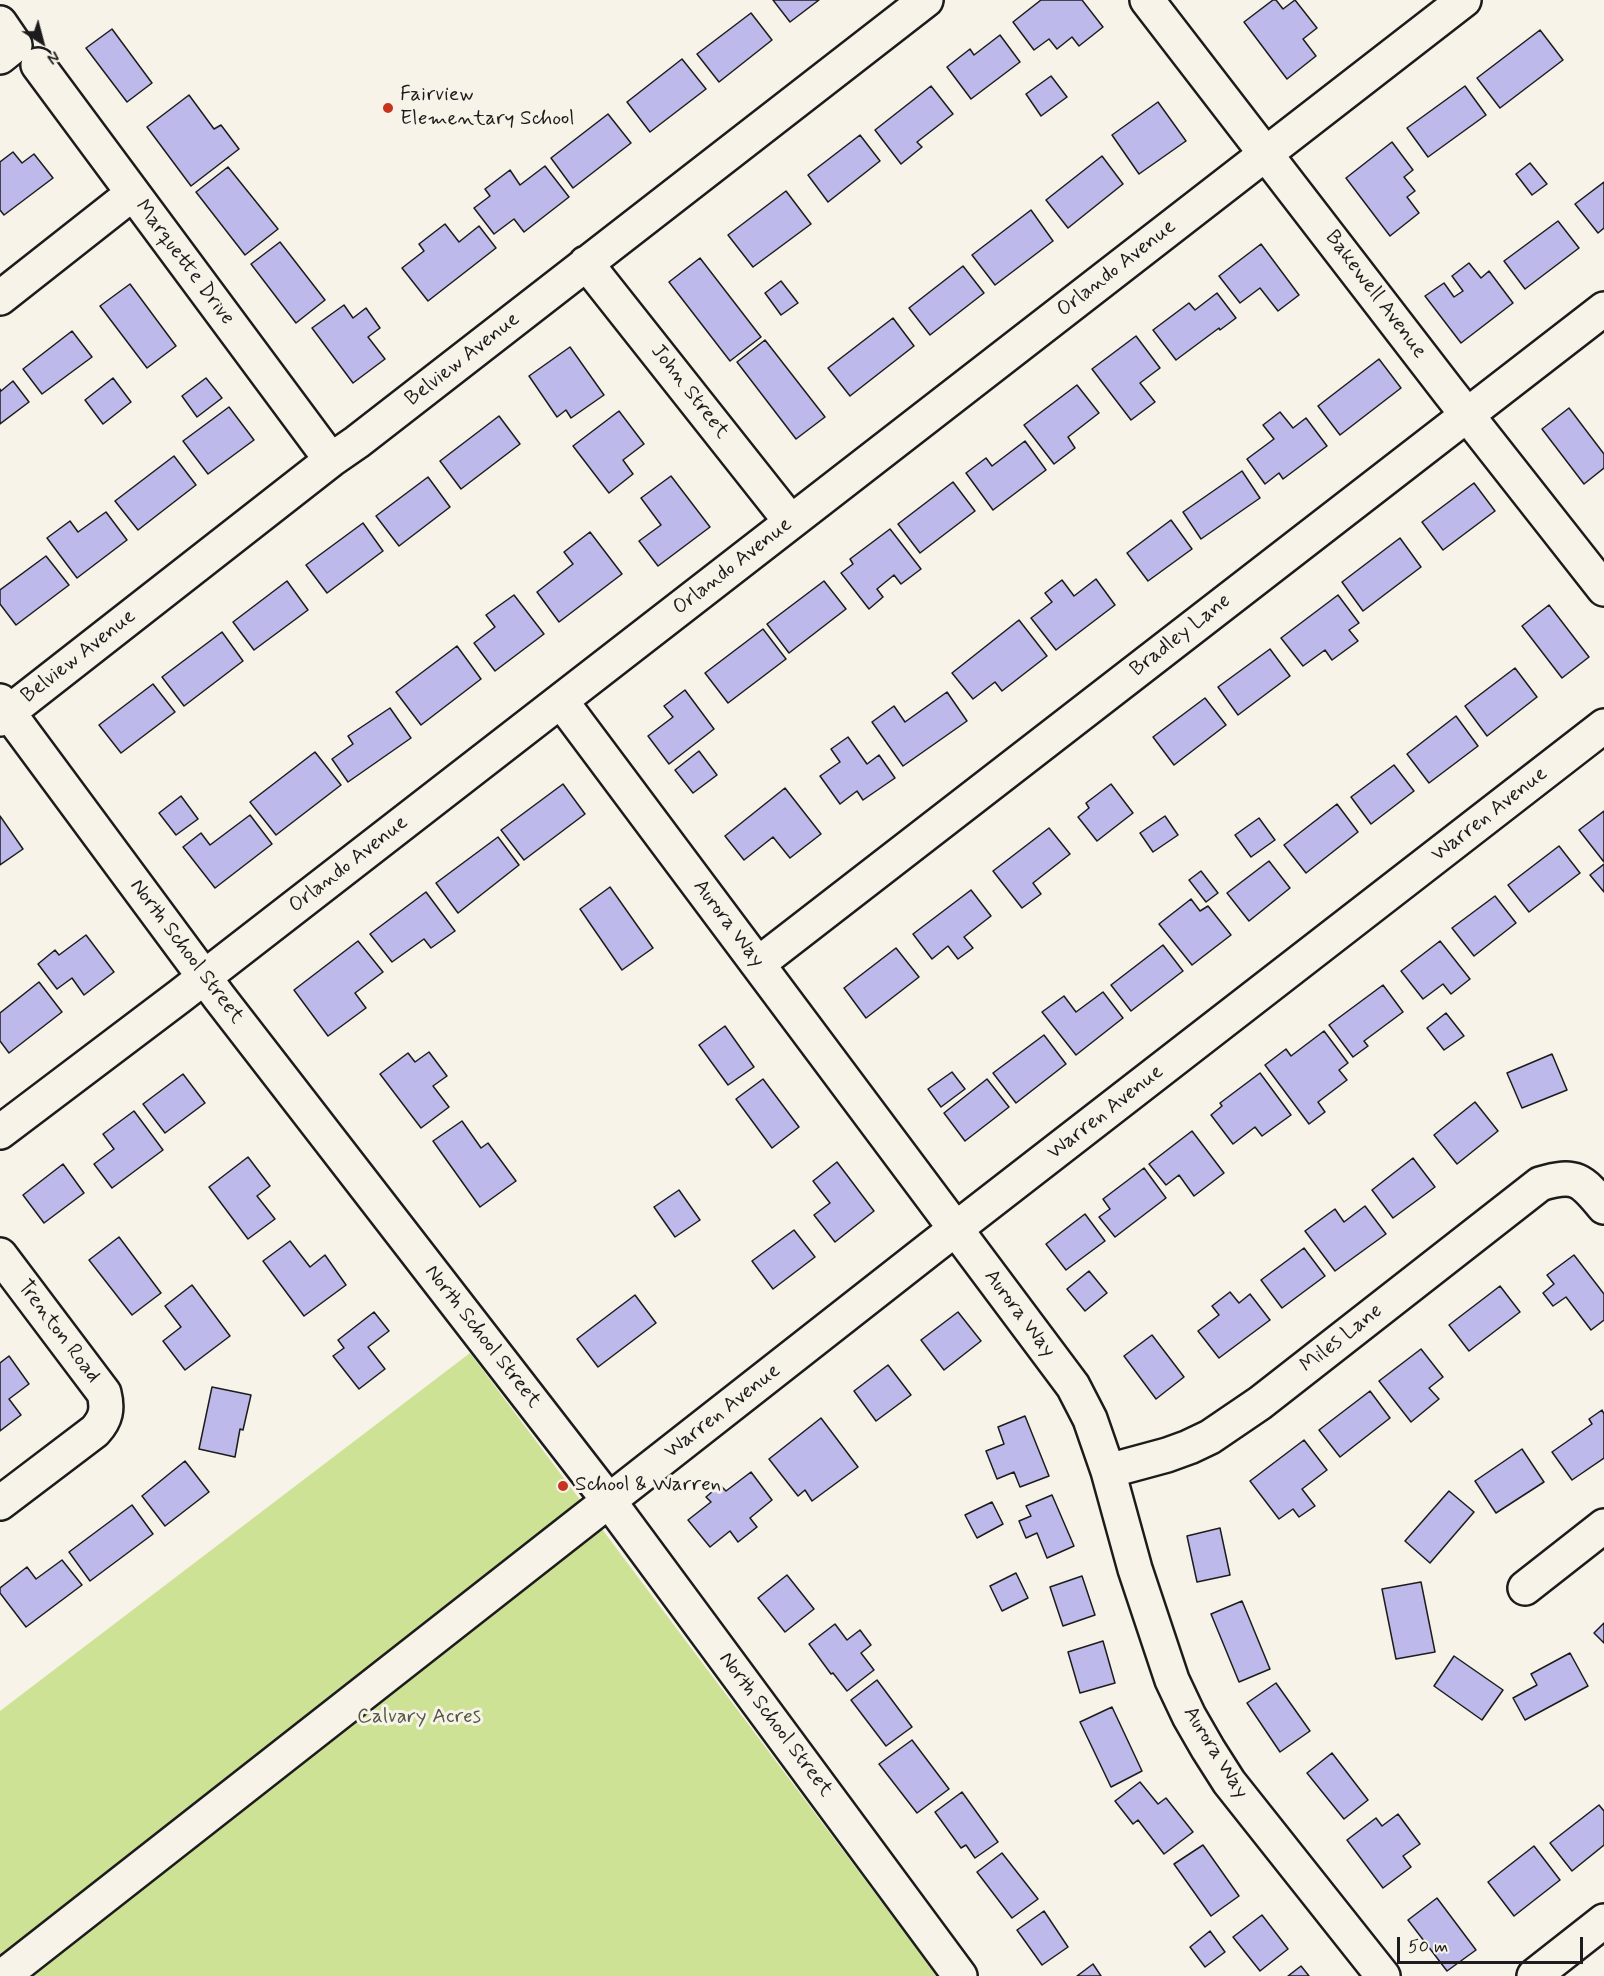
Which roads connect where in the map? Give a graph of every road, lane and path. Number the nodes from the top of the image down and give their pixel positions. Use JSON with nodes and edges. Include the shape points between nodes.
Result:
{"nodes":[{"id":1,"x":926,"y":0,"type":"edge"},
{"id":2,"x":1147,"y":0,"type":"edge"},
{"id":3,"x":1464,"y":0,"type":"edge"},
{"id":4,"x":0,"y":23,"type":"edge"},
{"id":5,"x":0,"y":57,"type":"edge"},
{"id":6,"x":38,"y":65,"type":"dead end"},
{"id":7,"x":1266,"y":153,"type":"junction"},
{"id":8,"x":132,"y":194,"type":"junction"},
{"id":9,"x":586,"y":263,"type":"junction"},
{"id":10,"x":0,"y":298,"type":"edge"},
{"id":11,"x":1604,"y":309,"type":"edge"},
{"id":12,"x":1467,"y":415,"type":"junction"},
{"id":13,"x":331,"y":460,"type":"junction"},
{"id":14,"x":791,"y":522,"type":"junction"},
{"id":15,"x":1604,"y":589,"type":"edge"},
{"id":16,"x":561,"y":700,"type":"junction"},
{"id":17,"x":3,"y":711,"type":"edge"},
{"id":18,"x":1604,"y":726,"type":"edge"},
{"id":19,"x":758,"y":964,"type":"junction"},
{"id":20,"x":204,"y":977,"type":"junction"},
{"id":21,"x":0,"y":1132,"type":"edge"},
{"id":22,"x":1604,"y":1207,"type":"edge"},
{"id":23,"x":956,"y":1229,"type":"junction"},
{"id":24,"x":0,"y":1255,"type":"edge"},
{"id":25,"x":1108,"y":1471,"type":"junction"},
{"id":26,"x":609,"y":1502,"type":"junction"},
{"id":27,"x":0,"y":1503,"type":"edge"},
{"id":28,"x":1604,"y":1526,"type":"edge"},
{"id":29,"x":1525,"y":1588,"type":"dead end"},
{"id":30,"x":1604,"y":1921,"type":"edge"},
{"id":31,"x":3,"y":1976,"type":"edge"},
{"id":32,"x":960,"y":1976,"type":"edge"},
{"id":33,"x":1383,"y":1976,"type":"edge"},
{"id":34,"x":1534,"y":1976,"type":"edge"}],
"edges":[{"from":1,"to":9,"type":"street","name":"Belview Avenue"},
{"from":2,"to":7,"type":"street","name":"Bakewell Avenue"},
{"from":3,"to":7,"type":"street","name":"Orlando Avenue"},
{"from":4,"to":5,"type":"street","via":[[15,45]]},
{"from":6,"to":8,"type":"street","name":"Marquette Drive"},
{"from":7,"to":12,"type":"street","name":"Bakewell Avenue"},
{"from":7,"to":14,"type":"street","name":"Orlando Avenue"},
{"from":8,"to":10,"type":"street"},
{"from":8,"to":13,"type":"street","name":"Marquette Drive"},
{"from":9,"to":13,"type":"street","name":"Belview Avenue"},
{"from":9,"to":14,"type":"street","name":"John Street"},
{"from":11,"to":12,"type":"street","name":"Bradley Lane"},
{"from":12,"to":15,"type":"street","name":"Bakewell Avenue"},
{"from":12,"to":19,"type":"street","name":"Bradley Lane"},
{"from":13,"to":17,"type":"street","name":"Belview Avenue"},
{"from":14,"to":16,"type":"street","name":"Orlando Avenue"},
{"from":16,"to":19,"type":"street","name":"Aurora Way"},
{"from":16,"to":20,"type":"street","name":"Orlando Avenue"},
{"from":17,"to":20,"type":"street","name":"North School Street"},
{"from":18,"to":23,"type":"street","name":"Warren Avenue"},
{"from":19,"to":23,"type":"street","name":"Aurora Way"},
{"from":20,"to":21,"type":"street","name":"Orlando Avenue"},
{"from":20,"to":26,"type":"street","name":"North School Street"},
{"from":22,"to":25,"type":"street","name":"Miles Lane","via":[[1577,1180],[1540,1184],[1260,1403],[1210,1437],[1167,1455]]},
{"from":23,"to":25,"type":"street","name":"Aurora Way","via":[[1072,1386],[1090,1419]]},
{"from":23,"to":26,"type":"street","name":"Warren Avenue"},
{"from":24,"to":27,"type":"street","name":"Trenton Road","via":[[104,1393],[107,1403],[106,1414],[95,1431]]},
{"from":25,"to":33,"type":"street","name":"Aurora Way","via":[[1135,1569],[1172,1680],[1189,1716],[1229,1782]]},
{"from":26,"to":31,"type":"street","name":"Warren Avenue"},
{"from":26,"to":32,"type":"street","name":"North School Street"},
{"from":28,"to":29,"type":"street"},
{"from":30,"to":34,"type":"street"}]}
